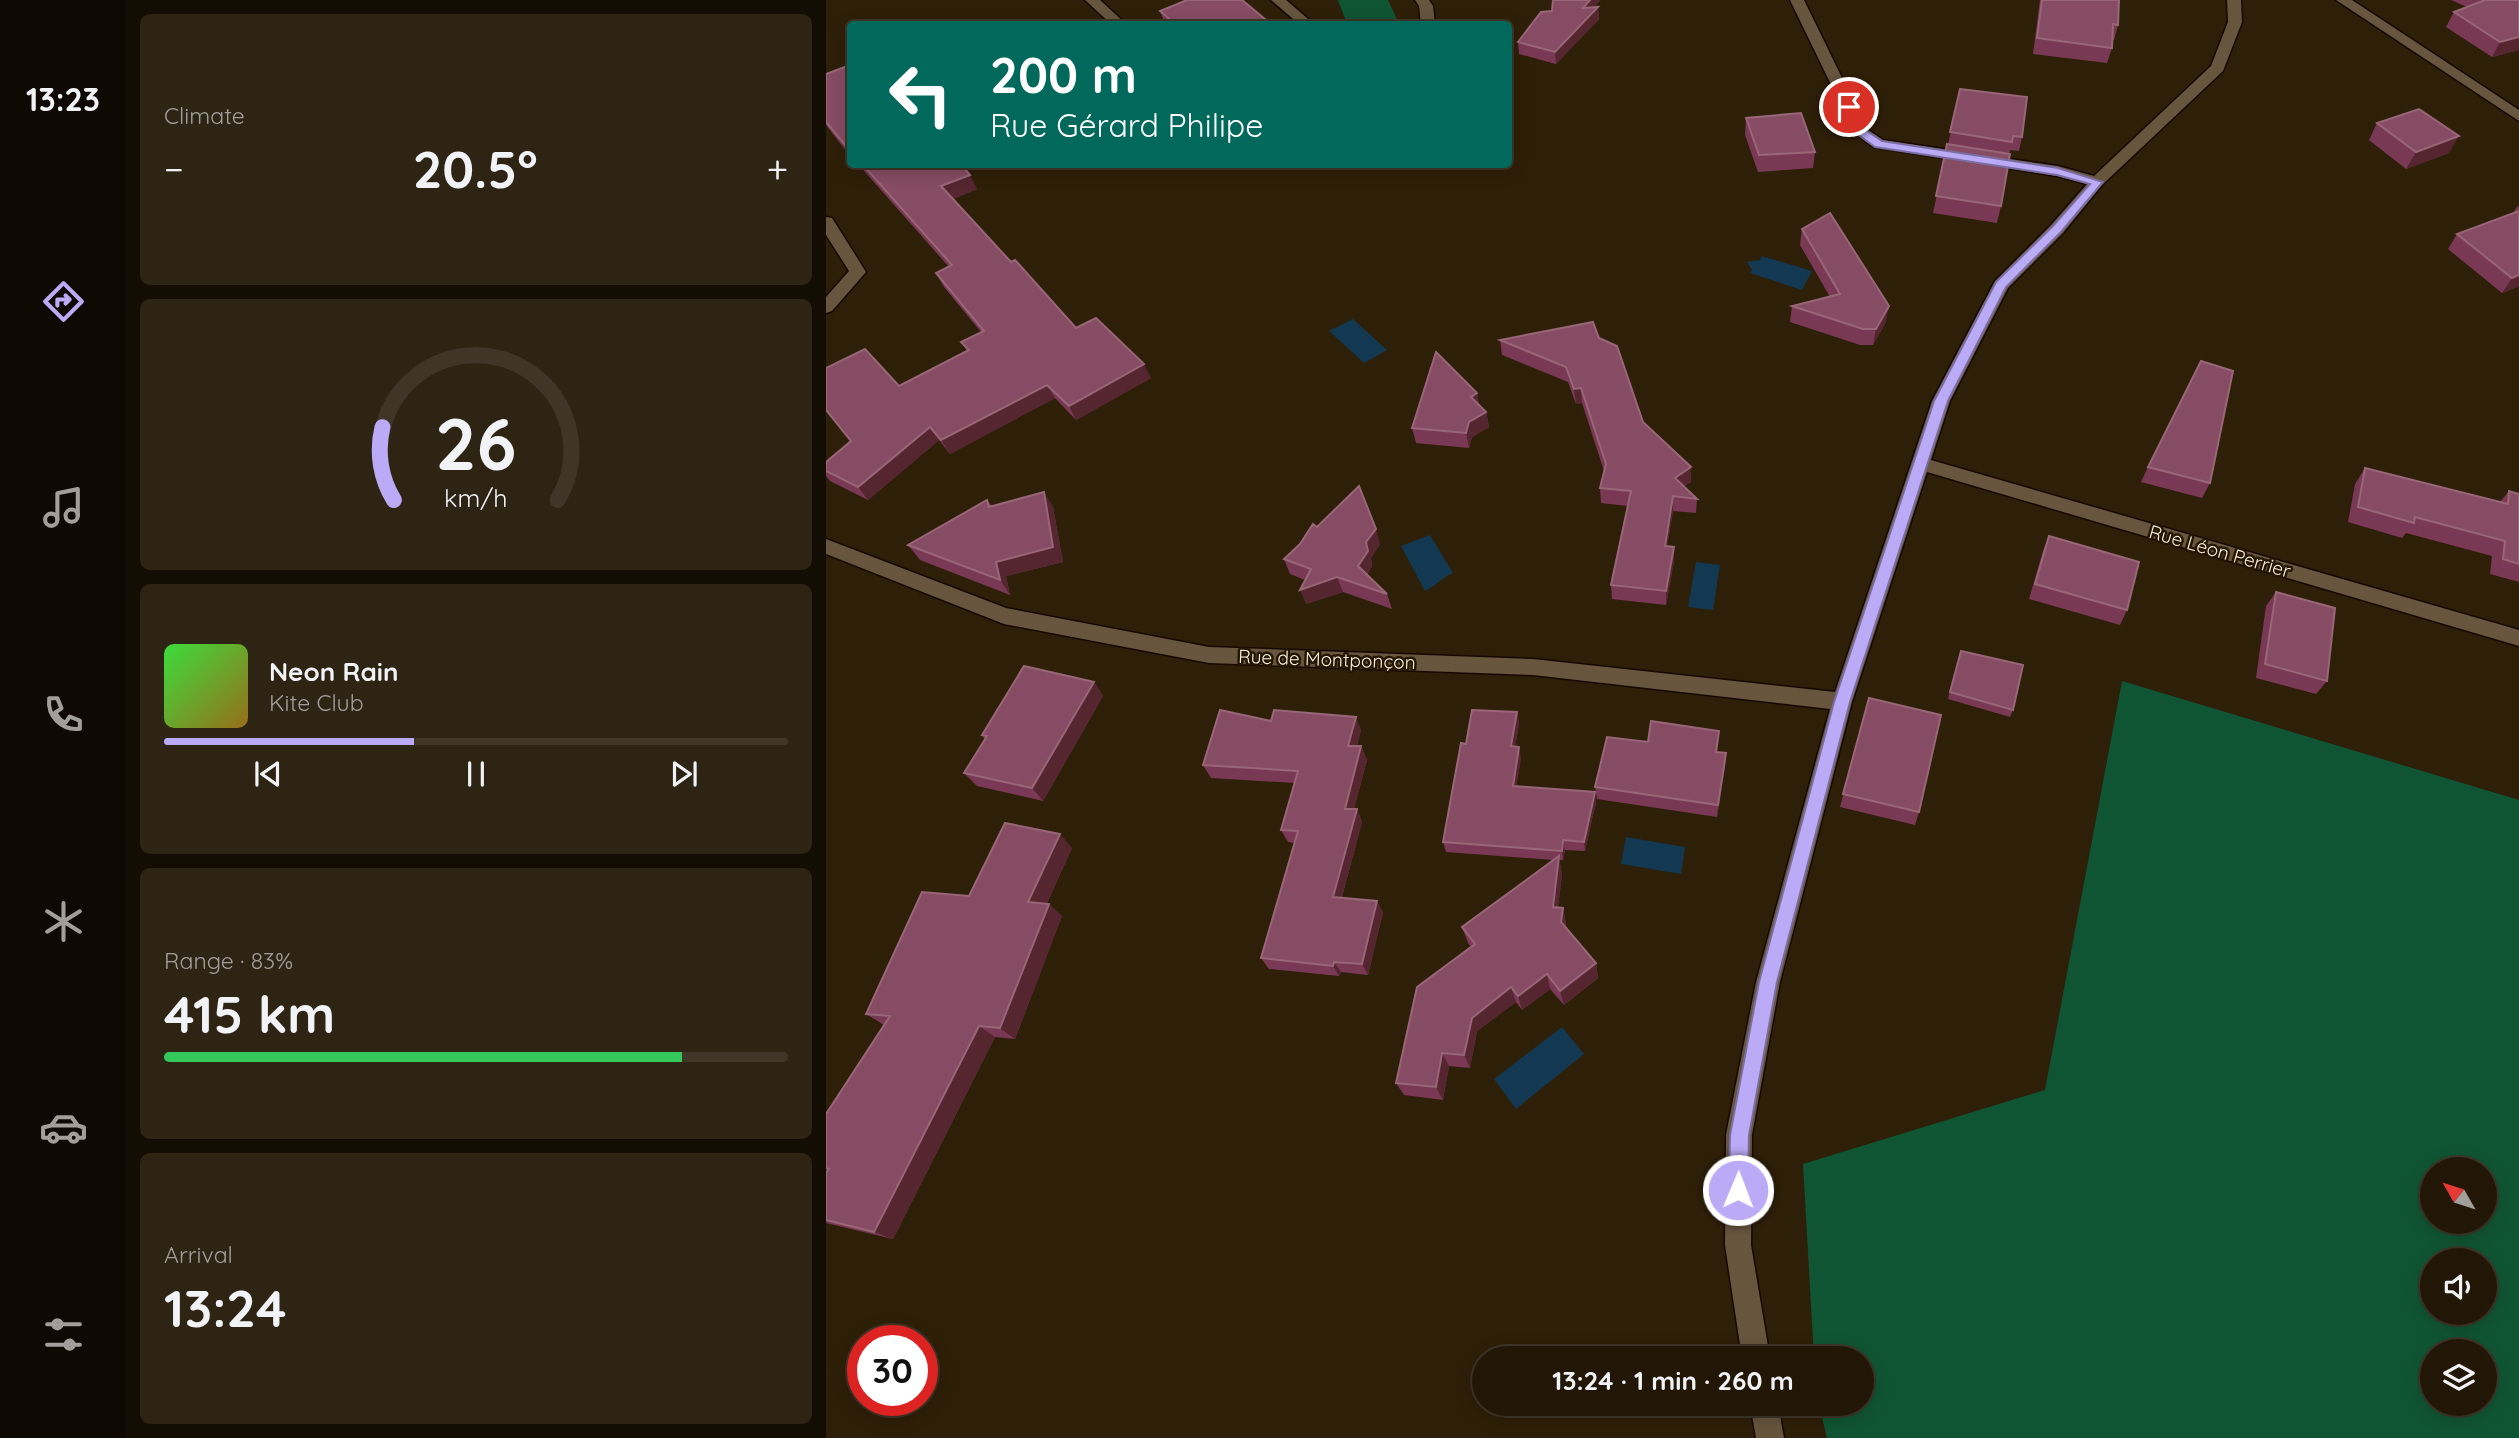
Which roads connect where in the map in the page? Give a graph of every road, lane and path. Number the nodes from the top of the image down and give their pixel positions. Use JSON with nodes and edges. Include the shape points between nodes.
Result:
{"nodes":[{"id":1,"x":1092,"y":0,"type":"edge"},
{"id":2,"x":1278,"y":0,"type":"edge"},
{"id":3,"x":1422,"y":0,"type":"edge"},
{"id":4,"x":1797,"y":0,"type":"edge"},
{"id":5,"x":2234,"y":0,"type":"edge"},
{"id":6,"x":2343,"y":0,"type":"edge"},
{"id":7,"x":1116,"y":21,"type":"edge"},
{"id":8,"x":1303,"y":21,"type":"edge"},
{"id":9,"x":1428,"y":21,"type":"edge"},
{"id":10,"x":2519,"y":117,"type":"edge"},
{"id":11,"x":2097,"y":182,"type":"junction"},
{"id":12,"x":826,"y":222,"type":"edge"},
{"id":13,"x":826,"y":307,"type":"edge"},
{"id":14,"x":1922,"y":464,"type":"junction"},
{"id":15,"x":826,"y":546,"type":"edge"},
{"id":16,"x":2519,"y":638,"type":"edge"},
{"id":17,"x":1842,"y":702,"type":"junction"},
{"id":18,"x":1754,"y":1346,"type":"edge"},
{"id":19,"x":1766,"y":1416,"type":"edge"},
{"id":20,"x":1770,"y":1438,"type":"edge"}],
"edges":[{"from":1,"to":7,"type":"street"},
{"from":2,"to":8,"type":"street"},
{"from":3,"to":9,"type":"street"},
{"from":4,"to":11,"type":"street","via":[[1861,131],[1879,144],[2058,171]]},
{"from":5,"to":11,"type":"street","via":[[2235,22],[2218,68]]},
{"from":6,"to":10,"type":"street"},
{"from":11,"to":14,"type":"street","via":[[2001,285],[1941,401]]},
{"from":12,"to":13,"type":"street","via":[[858,272]]},
{"from":14,"to":16,"type":"street","name":"Rue Léon Perrier"},
{"from":14,"to":17,"type":"street"},
{"from":15,"to":17,"type":"street","name":"Rue de Montponçon","via":[[1004,616],[1209,655],[1533,667]]},
{"from":17,"to":18,"type":"street","via":[[1768,982],[1739,1135],[1738,1245]]},
{"from":19,"to":20,"type":"street"}]}
